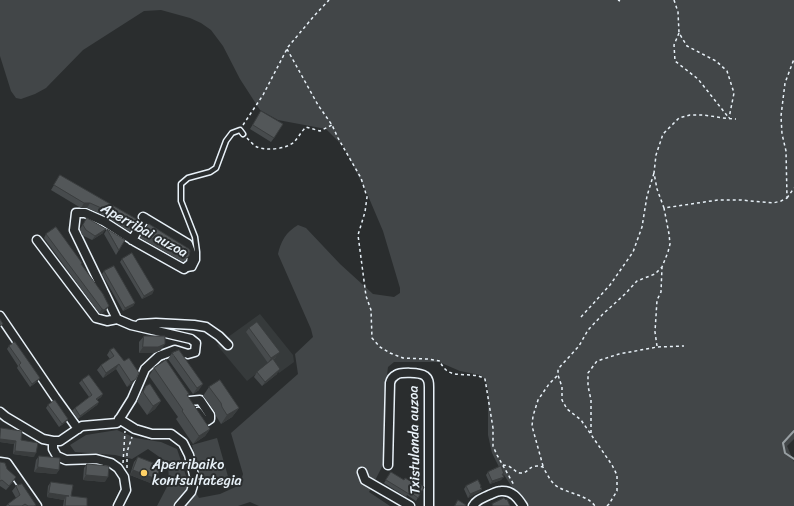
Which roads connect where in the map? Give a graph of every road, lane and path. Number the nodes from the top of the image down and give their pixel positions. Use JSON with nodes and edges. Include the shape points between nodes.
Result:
{"nodes":[{"id":1,"x":329,"y":0,"type":"edge"},
{"id":2,"x":674,"y":0,"type":"edge"},
{"id":3,"x":679,"y":33,"type":"junction"},
{"id":4,"x":287,"y":49,"type":"junction"},
{"id":5,"x":794,"y":59,"type":"edge"},
{"id":6,"x":729,"y":118,"type":"junction"},
{"id":7,"x":736,"y":118,"type":"dead end"},
{"id":8,"x":332,"y":125,"type":"junction"},
{"id":9,"x":242,"y":132,"type":"junction"},
{"id":10,"x":654,"y":173,"type":"junction"},
{"id":11,"x":794,"y":188,"type":"edge"},
{"id":12,"x":787,"y":198,"type":"junction"},
{"id":13,"x":664,"y":208,"type":"junction"},
{"id":14,"x":37,"y":240,"type":"dead end"},
{"id":15,"x":132,"y":240,"type":"junction"},
{"id":16,"x":662,"y":267,"type":"junction"},
{"id":17,"x":184,"y":269,"type":"junction"},
{"id":18,"x":0,"y":316,"type":"edge"},
{"id":19,"x":582,"y":317,"type":"dead end"},
{"id":20,"x":117,"y":320,"type":"junction"},
{"id":21,"x":131,"y":325,"type":"junction"},
{"id":22,"x":226,"y":343,"type":"dead end"},
{"id":23,"x":684,"y":346,"type":"dead end"},
{"id":24,"x":657,"y":347,"type":"junction"},
{"id":25,"x":558,"y":375,"type":"junction"},
{"id":26,"x":0,"y":412,"type":"edge"},
{"id":27,"x":122,"y":421,"type":"junction"},
{"id":28,"x":78,"y":429,"type":"junction"},
{"id":29,"x":135,"y":429,"type":"junction"},
{"id":30,"x":591,"y":433,"type":"junction"},
{"id":31,"x":53,"y":441,"type":"junction"},
{"id":32,"x":0,"y":462,"type":"edge"},
{"id":33,"x":388,"y":464,"type":"dead end"},
{"id":34,"x":503,"y":465,"type":"junction"},
{"id":35,"x":543,"y":467,"type":"junction"},
{"id":36,"x":119,"y":470,"type":"junction"},
{"id":37,"x":362,"y":472,"type":"dead end"},
{"id":38,"x":124,"y":477,"type":"junction"},
{"id":39,"x":514,"y":494,"type":"junction"},
{"id":40,"x":595,"y":505,"type":"edge"},
{"id":41,"x":36,"y":506,"type":"edge"},
{"id":42,"x":118,"y":506,"type":"edge"},
{"id":43,"x":179,"y":506,"type":"edge"},
{"id":44,"x":410,"y":506,"type":"edge"},
{"id":45,"x":428,"y":506,"type":"edge"},
{"id":46,"x":473,"y":506,"type":"edge"},
{"id":47,"x":523,"y":506,"type":"edge"},
{"id":48,"x":607,"y":506,"type":"edge"}],
"edges":[{"from":1,"to":4,"type":"path"},
{"from":2,"to":3,"type":"path","via":[[678,12]]},
{"from":3,"to":6,"type":"path","via":[[674,45],[675,61],[698,79]]},
{"from":3,"to":6,"type":"path","via":[[687,46],[716,61],[727,71],[734,93]]},
{"from":4,"to":8,"type":"path"},
{"from":4,"to":9,"type":"path","via":[[264,95],[243,124]]},
{"from":5,"to":12,"type":"path","via":[[785,83],[782,116]]},
{"from":6,"to":7,"type":"path"},
{"from":6,"to":10,"type":"path","via":[[690,115],[679,118],[663,134],[656,155]]},
{"from":8,"to":9,"type":"path","via":[[320,131],[306,127],[289,146],[271,150],[257,146]]},
{"from":8,"to":34,"type":"path","via":[[361,178],[367,197],[358,235],[366,296],[371,310],[372,338],[380,347],[403,358],[440,361],[445,369],[453,374],[480,376],[485,379],[494,446]]},
{"from":9,"to":17,"type":"lane","via":[[232,133],[226,141],[216,168],[188,178],[181,184],[181,201],[195,237],[197,252],[193,268]]},
{"from":10,"to":13,"type":"path"},
{"from":10,"to":19,"type":"path","via":[[642,227],[633,252],[610,285]]},
{"from":11,"to":12,"type":"path"},
{"from":12,"to":13,"type":"path","via":[[773,203],[718,200]]},
{"from":13,"to":16,"type":"path","via":[[670,244]]},
{"from":14,"to":20,"type":"street","via":[[96,318]]},
{"from":15,"to":17,"type":"street","name":"Aperribai auzoa"},
{"from":15,"to":17,"type":"street","name":"Aperribai auzoa","via":[[144,218],[188,244],[192,255],[191,263]]},
{"from":15,"to":20,"type":"street","name":"Aperribai auzoa","via":[[103,221],[85,213],[76,213],[74,230]]},
{"from":16,"to":24,"type":"path","via":[[657,300]]},
{"from":16,"to":25,"type":"path","via":[[655,274],[637,281],[603,314],[558,369]]},
{"from":18,"to":28,"type":"street"},
{"from":20,"to":21,"type":"street"},
{"from":21,"to":22,"type":"street","via":[[156,323],[206,327]]},
{"from":21,"to":27,"type":"street","via":[[191,339],[196,343],[196,348],[195,352],[188,354],[175,350],[145,369]]},
{"from":23,"to":24,"type":"path"},
{"from":24,"to":30,"type":"path","via":[[597,361],[588,373]]},
{"from":25,"to":30,"type":"path","via":[[562,387],[562,400],[567,410],[581,420]]},
{"from":25,"to":35,"type":"path","via":[[538,400],[533,416],[532,426]]},
{"from":26,"to":31,"type":"street","via":[[43,439]]},
{"from":27,"to":28,"type":"street","via":[[82,426]]},
{"from":27,"to":29,"type":"street"},
{"from":27,"to":36,"type":"path","via":[[122,467]]},
{"from":28,"to":31,"type":"street","via":[[60,441]]},
{"from":29,"to":38,"type":"path","via":[[126,452],[127,469]]},
{"from":29,"to":43,"type":"street","via":[[152,434],[171,434],[183,442],[195,479],[191,492]]},
{"from":30,"to":48,"type":"path","via":[[617,476],[616,491]]},
{"from":31,"to":36,"type":"street","via":[[53,449],[57,456],[66,460],[96,460],[111,463]]},
{"from":32,"to":41,"type":"street","via":[[7,463]]},
{"from":33,"to":45,"type":"street","name":"Txistulanda auzoa","via":[[390,383],[398,374],[421,374],[429,380]]},
{"from":34,"to":35,"type":"path","via":[[521,473],[531,467]]},
{"from":34,"to":39,"type":"path","via":[[515,489]]},
{"from":35,"to":40,"type":"path","via":[[548,478],[557,487]]},
{"from":36,"to":38,"type":"street"},
{"from":37,"to":44,"type":"street","name":"Txistulanda auzoa","via":[[365,480]]},
{"from":38,"to":42,"type":"street","via":[[126,490]]},
{"from":39,"to":46,"type":"street","via":[[500,491],[482,498]]},
{"from":39,"to":47,"type":"street"}]}
